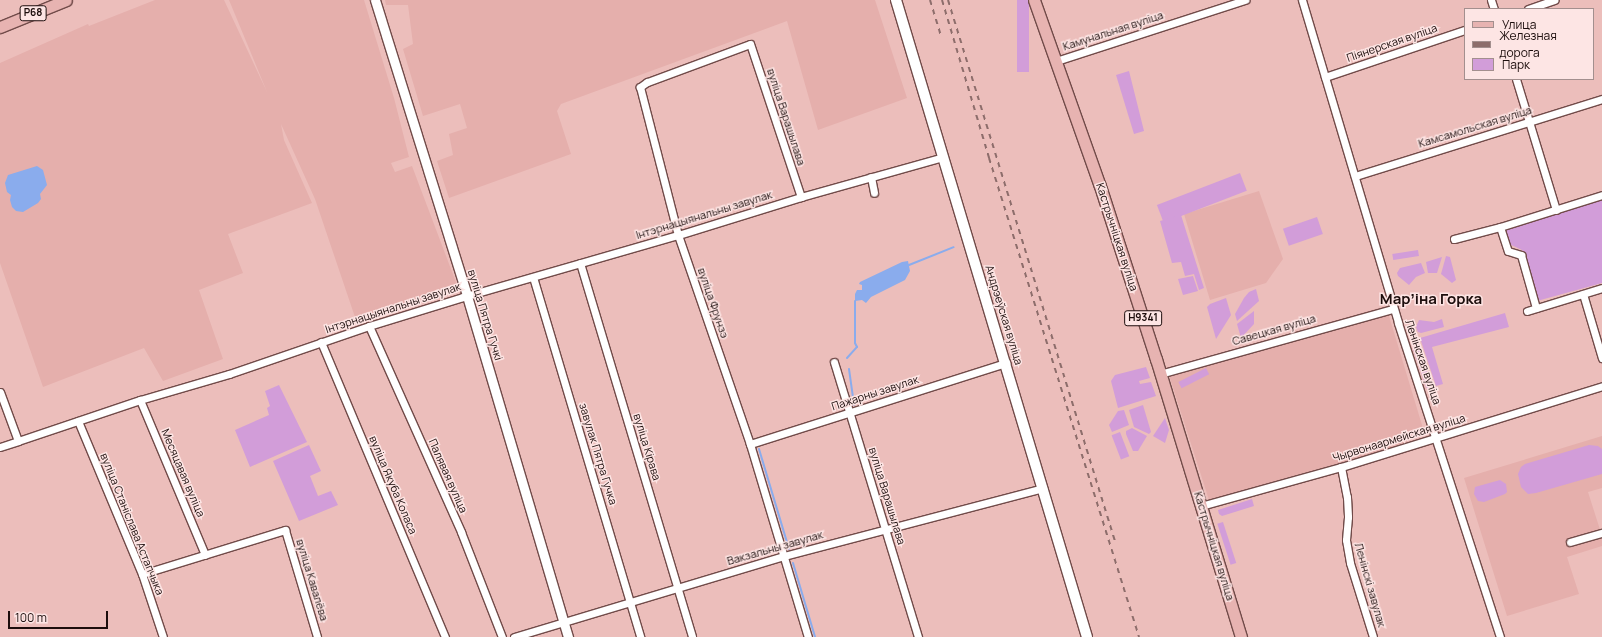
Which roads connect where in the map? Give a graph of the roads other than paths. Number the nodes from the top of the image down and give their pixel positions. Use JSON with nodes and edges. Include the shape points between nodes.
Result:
{"nodes":[{"id":1,"x":66,"y":0,"type":"edge"},
{"id":2,"x":375,"y":0,"type":"edge"},
{"id":3,"x":896,"y":0,"type":"edge"},
{"id":4,"x":1034,"y":0,"type":"edge"},
{"id":5,"x":1245,"y":0,"type":"edge"},
{"id":6,"x":1302,"y":0,"type":"edge"},
{"id":7,"x":1554,"y":0,"type":"edge"},
{"id":8,"x":45,"y":4,"type":"edge"},
{"id":9,"x":1531,"y":8,"type":"edge"},
{"id":10,"x":0,"y":27,"type":"edge"},
{"id":11,"x":1464,"y":30,"type":"edge"},
{"id":12,"x":750,"y":44,"type":"joint"},
{"id":13,"x":1056,"y":61,"type":"junction"},
{"id":14,"x":1325,"y":77,"type":"junction"},
{"id":15,"x":1516,"y":80,"type":"edge"},
{"id":16,"x":1602,"y":98,"type":"edge"},
{"id":17,"x":1530,"y":122,"type":"junction"},
{"id":18,"x":943,"y":157,"type":"junction"},
{"id":19,"x":1355,"y":176,"type":"junction"},
{"id":20,"x":871,"y":177,"type":"junction"},
{"id":21,"x":874,"y":193,"type":"dead end"},
{"id":22,"x":1602,"y":195,"type":"edge"},
{"id":23,"x":801,"y":197,"type":"junction"},
{"id":24,"x":1556,"y":210,"type":"junction"},
{"id":25,"x":1500,"y":227,"type":"junction"},
{"id":26,"x":678,"y":236,"type":"junction"},
{"id":27,"x":1454,"y":239,"type":"dead end"},
{"id":28,"x":580,"y":263,"type":"junction"},
{"id":29,"x":533,"y":277,"type":"junction"},
{"id":30,"x":1602,"y":288,"type":"edge"},
{"id":31,"x":1583,"y":294,"type":"junction"},
{"id":32,"x":467,"y":296,"type":"junction"},
{"id":33,"x":1536,"y":308,"type":"junction"},
{"id":34,"x":1393,"y":309,"type":"junction"},
{"id":35,"x":1527,"y":311,"type":"dead end"},
{"id":36,"x":369,"y":326,"type":"junction"},
{"id":37,"x":321,"y":342,"type":"junction"},
{"id":38,"x":1602,"y":358,"type":"edge"},
{"id":39,"x":834,"y":362,"type":"dead end"},
{"id":40,"x":1006,"y":363,"type":"junction"},
{"id":41,"x":1160,"y":374,"type":"junction"},
{"id":42,"x":1602,"y":386,"type":"edge"},
{"id":43,"x":0,"y":392,"type":"edge"},
{"id":44,"x":140,"y":400,"type":"junction"},
{"id":45,"x":851,"y":412,"type":"junction"},
{"id":46,"x":78,"y":421,"type":"junction"},
{"id":47,"x":1437,"y":438,"type":"junction"},
{"id":48,"x":18,"y":441,"type":"junction"},
{"id":49,"x":750,"y":444,"type":"junction"},
{"id":50,"x":0,"y":447,"type":"edge"},
{"id":51,"x":1341,"y":467,"type":"junction"},
{"id":52,"x":1043,"y":488,"type":"junction"},
{"id":53,"x":1201,"y":506,"type":"junction"},
{"id":54,"x":886,"y":529,"type":"junction"},
{"id":55,"x":1602,"y":533,"type":"edge"},
{"id":56,"x":1570,"y":542,"type":"dead end"},
{"id":57,"x":206,"y":555,"type":"junction"},
{"id":58,"x":784,"y":556,"type":"junction"},
{"id":59,"x":142,"y":574,"type":"junction"},
{"id":60,"x":678,"y":588,"type":"junction"},
{"id":61,"x":630,"y":602,"type":"junction"},
{"id":62,"x":564,"y":623,"type":"junction"},
{"id":63,"x":163,"y":637,"type":"edge"},
{"id":64,"x":317,"y":637,"type":"edge"},
{"id":65,"x":445,"y":637,"type":"edge"},
{"id":66,"x":502,"y":637,"type":"edge"},
{"id":67,"x":514,"y":637,"type":"edge"},
{"id":68,"x":568,"y":637,"type":"edge"},
{"id":69,"x":640,"y":637,"type":"edge"},
{"id":70,"x":692,"y":637,"type":"edge"},
{"id":71,"x":808,"y":637,"type":"edge"},
{"id":72,"x":918,"y":637,"type":"edge"},
{"id":73,"x":1088,"y":637,"type":"edge"},
{"id":74,"x":1241,"y":637,"type":"edge"},
{"id":75,"x":1373,"y":637,"type":"edge"},
{"id":76,"x":1500,"y":637,"type":"edge"}],
"edges":[{"from":1,"to":8,"type":"main road","number":"Р68"},
{"from":2,"to":32,"type":"street","name":"вуліца Пятра Гучкі"},
{"from":3,"to":18,"type":"main road","name":"Андрэеўская вуліца"},
{"from":4,"to":13,"type":"main road","name":"Кастрычніцкая вуліца","number":"Н9341"},
{"from":5,"to":13,"type":"street","name":"Камунальная вуліца"},
{"from":6,"to":14,"type":"street","name":"Ленінская вуліца"},
{"from":7,"to":9,"type":"street"},
{"from":8,"to":10,"type":"main road","number":"Р68"},
{"from":11,"to":14,"type":"street","name":"Піянерская вуліца"},
{"from":12,"to":23,"type":"street","name":"вуліца Варашылава"},
{"from":12,"to":26,"type":"street","name":"вуліца Фрунзэ","via":[[647,82],[640,87]]},
{"from":13,"to":41,"type":"main road","name":"Кастрычніцкая вуліца","number":"Н9341","via":[[1100,184]]},
{"from":14,"to":19,"type":"street","name":"Ленінская вуліца"},
{"from":15,"to":17,"type":"street"},
{"from":16,"to":17,"type":"street","name":"Камсамольская вуліца"},
{"from":17,"to":19,"type":"street","name":"Камсамольская вуліца"},
{"from":17,"to":24,"type":"street"},
{"from":18,"to":20,"type":"street","name":"Інтэрнацыянальны завулак"},
{"from":18,"to":40,"type":"main road","name":"Андрэеўская вуліца"},
{"from":19,"to":34,"type":"street","name":"Ленінская вуліца"},
{"from":20,"to":21,"type":"street"},
{"from":20,"to":23,"type":"street","name":"Інтэрнацыянальны завулак"},
{"from":22,"to":24,"type":"street"},
{"from":23,"to":26,"type":"street","name":"Інтэрнацыянальны завулак"},
{"from":24,"to":25,"type":"street"},
{"from":25,"to":27,"type":"street"},
{"from":25,"to":33,"type":"street","via":[[1508,251],[1521,255]]},
{"from":26,"to":28,"type":"street","name":"Інтэрнацыянальны завулак"},
{"from":26,"to":49,"type":"street","name":"вуліца Фрунзэ"},
{"from":28,"to":29,"type":"street","name":"Інтэрнацыянальны завулак"},
{"from":28,"to":60,"type":"street","name":"вуліца Кірава"},
{"from":29,"to":32,"type":"street","name":"Інтэрнацыянальны завулак"},
{"from":29,"to":61,"type":"street","name":"завулак Пятра Гучка"},
{"from":30,"to":31,"type":"street"},
{"from":31,"to":33,"type":"street"},
{"from":31,"to":38,"type":"street"},
{"from":32,"to":36,"type":"street","name":"Інтэрнацыянальны завулак"},
{"from":32,"to":62,"type":"street","name":"вуліца Пятра Гучкі"},
{"from":33,"to":35,"type":"street"},
{"from":34,"to":41,"type":"street","name":"Савецкая вуліца"},
{"from":34,"to":47,"type":"street","name":"Ленінская вуліца"},
{"from":36,"to":37,"type":"street","name":"Інтэрнацыянальны завулак"},
{"from":36,"to":66,"type":"street","name":"Палявая вуліца","via":[[461,532]]},
{"from":37,"to":44,"type":"street","name":"Інтэрнацыянальны завулак","via":[[229,374]]},
{"from":37,"to":65,"type":"street","name":"вуліца Якуба Коласа"},
{"from":39,"to":45,"type":"street","name":"вуліца Варашылава"},
{"from":40,"to":45,"type":"street","name":"Пажарны завулак"},
{"from":40,"to":52,"type":"main road","name":"Андрэеўская вуліца"},
{"from":41,"to":53,"type":"main road","name":"Кастрычніцкая вуліца","number":"Н9341"},
{"from":42,"to":47,"type":"street","name":"Чырвонаармейская вуліца"},
{"from":43,"to":48,"type":"street"},
{"from":44,"to":46,"type":"street","name":"Інтэрнацыянальны завулак"},
{"from":44,"to":57,"type":"street","name":"Месяцавая вуліца"},
{"from":45,"to":49,"type":"street","name":"Пажарны завулак"},
{"from":45,"to":54,"type":"street","name":"вуліца Варашылава"},
{"from":46,"to":48,"type":"street","name":"Інтэрнацыянальны завулак"},
{"from":46,"to":59,"type":"street","name":"вуліца Станіслава Астапчыка"},
{"from":47,"to":51,"type":"street","name":"Чырвонаармейская вуліца"},
{"from":47,"to":76,"type":"street","name":"Ленінская вуліца"},
{"from":48,"to":50,"type":"street","name":"Інтэрнацыянальны завулак"},
{"from":49,"to":58,"type":"street","name":"вуліца Фрунзэ"},
{"from":51,"to":53,"type":"street","name":"Чырвонаармейская вуліца"},
{"from":51,"to":75,"type":"street","name":"Ленінскі завулак","via":[[1347,497],[1346,540],[1350,563]]},
{"from":52,"to":54,"type":"street","name":"Вакзальны завулак"},
{"from":52,"to":73,"type":"main road","name":"Андрэеўская вуліца"},
{"from":53,"to":74,"type":"main road","name":"Кастрычніцкая вуліца","number":"Н9341"},
{"from":54,"to":58,"type":"street","name":"Вакзальны завулак"},
{"from":54,"to":72,"type":"street","name":"вуліца Варашылава"},
{"from":55,"to":56,"type":"street"},
{"from":57,"to":59,"type":"street"},
{"from":57,"to":64,"type":"street","name":"вуліца Кавалёва","via":[[285,530]]},
{"from":58,"to":60,"type":"street","name":"Вакзальны завулак"},
{"from":58,"to":71,"type":"street","name":"вуліца Фрунзэ"},
{"from":59,"to":63,"type":"street","name":"вуліца Станіслава Астапчыка"},
{"from":60,"to":61,"type":"street","name":"Вакзальны завулак"},
{"from":60,"to":70,"type":"street","name":"вуліца Кірава"},
{"from":61,"to":62,"type":"street","name":"Вакзальны завулак"},
{"from":61,"to":69,"type":"street","name":"завулак Пятра Гучка"},
{"from":62,"to":67,"type":"street","name":"Вакзальны завулак"},
{"from":62,"to":68,"type":"street","name":"вуліца Пятра Гучкі"}]}
